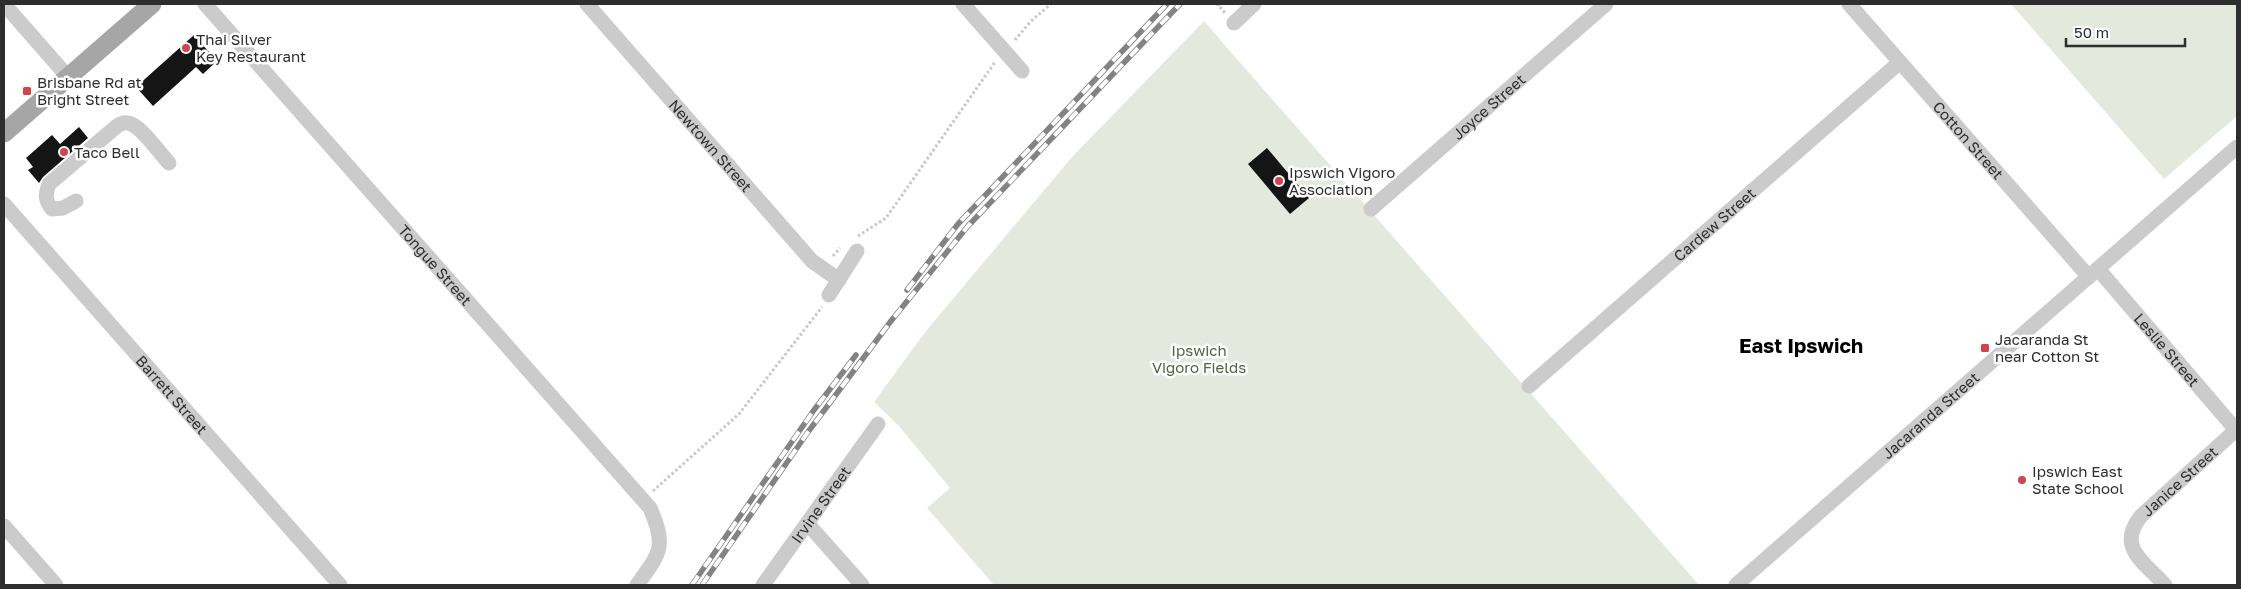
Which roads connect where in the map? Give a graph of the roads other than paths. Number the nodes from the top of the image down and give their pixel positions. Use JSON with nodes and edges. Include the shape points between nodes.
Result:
{"nodes":[{"id":1,"x":4,"y":4,"type":"edge"},
{"id":2,"x":152,"y":4,"type":"edge"},
{"id":3,"x":205,"y":4,"type":"edge"},
{"id":4,"x":587,"y":4,"type":"edge"},
{"id":5,"x":963,"y":4,"type":"edge"},
{"id":6,"x":1254,"y":4,"type":"edge"},
{"id":7,"x":1606,"y":4,"type":"edge"},
{"id":8,"x":1849,"y":4,"type":"edge"},
{"id":9,"x":1234,"y":24,"type":"dead end"},
{"id":10,"x":1900,"y":62,"type":"junction"},
{"id":11,"x":1022,"y":71,"type":"dead end"},
{"id":12,"x":68,"y":77,"type":"junction"},
{"id":13,"x":4,"y":133,"type":"edge"},
{"id":14,"x":2237,"y":147,"type":"edge"},
{"id":15,"x":169,"y":164,"type":"dead end"},
{"id":16,"x":76,"y":201,"type":"dead end"},
{"id":17,"x":4,"y":204,"type":"edge"},
{"id":18,"x":1371,"y":210,"type":"dead end"},
{"id":19,"x":851,"y":246,"type":"road end"},
{"id":20,"x":2094,"y":273,"type":"junction"},
{"id":21,"x":838,"y":280,"type":"junction"},
{"id":22,"x":826,"y":299,"type":"road end"},
{"id":23,"x":1529,"y":386,"type":"dead end"},
{"id":24,"x":878,"y":424,"type":"dead end"},
{"id":25,"x":2237,"y":430,"type":"edge"},
{"id":26,"x":808,"y":524,"type":"junction"},
{"id":27,"x":4,"y":526,"type":"edge"},
{"id":28,"x":56,"y":585,"type":"edge"},
{"id":29,"x":340,"y":585,"type":"edge"},
{"id":30,"x":637,"y":585,"type":"edge"},
{"id":31,"x":764,"y":585,"type":"edge"},
{"id":32,"x":862,"y":585,"type":"edge"},
{"id":33,"x":1736,"y":585,"type":"edge"},
{"id":34,"x":2165,"y":585,"type":"edge"}],
"edges":[{"from":1,"to":12,"type":"street"},
{"from":2,"to":12,"type":"main road"},
{"from":3,"to":30,"type":"street","name":"Tongue Street","via":[[650,508],[659,529],[659,554]]},
{"from":4,"to":21,"type":"street","name":"Newtown Street","via":[[812,261]]},
{"from":5,"to":11,"type":"street"},
{"from":6,"to":9,"type":"street"},
{"from":7,"to":18,"type":"street","name":"Joyce Street"},
{"from":8,"to":10,"type":"street","name":"Cotton Street"},
{"from":10,"to":20,"type":"street","name":"Cotton Street"},
{"from":10,"to":23,"type":"street","name":"Cardew Street"},
{"from":12,"to":13,"type":"main road"},
{"from":14,"to":20,"type":"street","name":"Jacaranda Street"},
{"from":15,"to":16,"type":"street","via":[[138,127],[123,123],[49,184],[46,202],[52,209],[63,208]]},
{"from":17,"to":29,"type":"street","name":"Barrett Street"},
{"from":19,"to":21,"type":"street"},
{"from":20,"to":25,"type":"street","name":"Leslie Street"},
{"from":20,"to":33,"type":"street","name":"Jacaranda Street"},
{"from":21,"to":22,"type":"street"},
{"from":24,"to":26,"type":"street","name":"Irvine Street"},
{"from":25,"to":34,"type":"street","name":"Janice Street","via":[[2141,516],[2130,536],[2136,553]]},
{"from":26,"to":31,"type":"street","name":"Irvine Street"},
{"from":26,"to":32,"type":"street"},
{"from":27,"to":28,"type":"street"}]}
